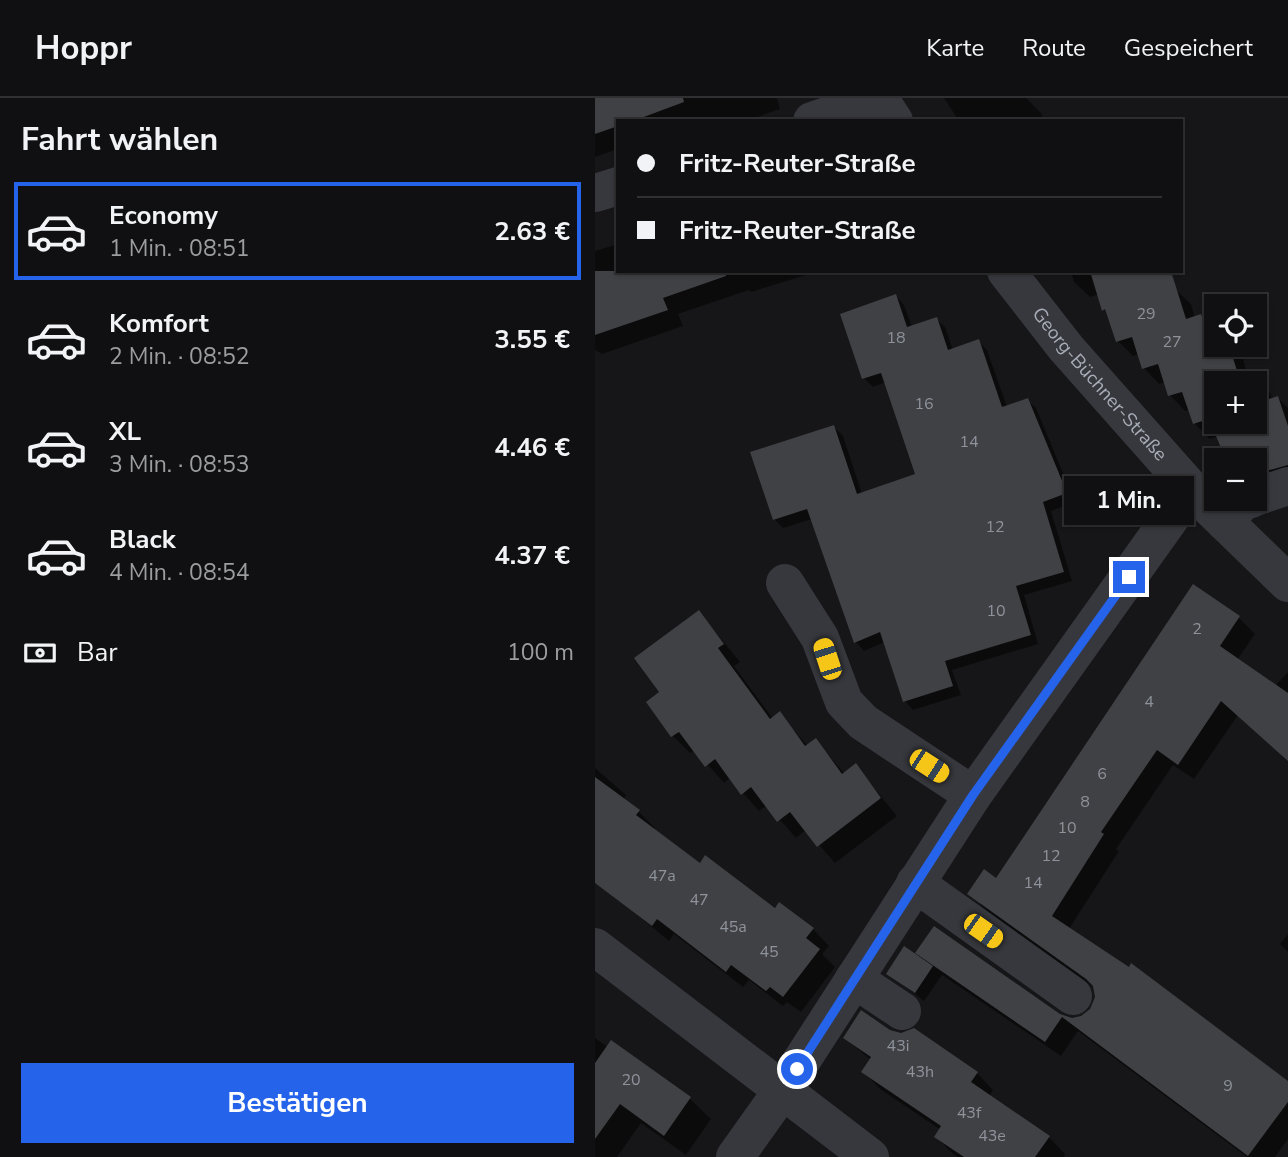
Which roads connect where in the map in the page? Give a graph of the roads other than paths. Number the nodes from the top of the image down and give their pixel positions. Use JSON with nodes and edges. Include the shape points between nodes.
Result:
{"nodes":[{"id":1,"x":879,"y":98,"type":"edge"},
{"id":2,"x":818,"y":119,"type":"edge"},
{"id":3,"x":893,"y":119,"type":"edge"},
{"id":4,"x":616,"y":187,"type":"edge"},
{"id":5,"x":595,"y":194,"type":"edge"},
{"id":6,"x":1008,"y":273,"type":"edge"},
{"id":7,"x":1288,"y":486,"type":"edge"},
{"id":8,"x":1191,"y":489,"type":"junction"},
{"id":9,"x":1204,"y":493,"type":"edge"},
{"id":10,"x":1267,"y":496,"type":"edge"},
{"id":11,"x":1247,"y":511,"type":"edge"},
{"id":12,"x":785,"y":583,"type":"dead end"},
{"id":13,"x":1288,"y":583,"type":"edge"},
{"id":14,"x":973,"y":795,"type":"junction"},
{"id":15,"x":915,"y":883,"type":"junction"},
{"id":16,"x":595,"y":947,"type":"edge"},
{"id":17,"x":854,"y":979,"type":"junction"},
{"id":18,"x":1073,"y":996,"type":"dead end"},
{"id":19,"x":902,"y":1011,"type":"dead end"},
{"id":20,"x":782,"y":1091,"type":"junction"},
{"id":21,"x":735,"y":1157,"type":"edge"},
{"id":22,"x":870,"y":1157,"type":"edge"}],
"edges":[{"from":1,"to":2,"type":"street"},
{"from":1,"to":3,"type":"street"},
{"from":4,"to":5,"type":"street"},
{"from":6,"to":8,"type":"street","name":"Georg-Büchner-Straße","via":[[1066,348]]},
{"from":7,"to":10,"type":"street"},
{"from":8,"to":9,"type":"street","name":"Georg-Büchner-Straße"},
{"from":8,"to":14,"type":"street"},
{"from":11,"to":13,"type":"street","name":"Georg-Büchner-Straße"},
{"from":12,"to":14,"type":"street","via":[[820,638],[844,702],[863,722]]},
{"from":14,"to":15,"type":"street"},
{"from":15,"to":17,"type":"street"},
{"from":15,"to":18,"type":"street"},
{"from":16,"to":20,"type":"street"},
{"from":17,"to":19,"type":"street"},
{"from":17,"to":20,"type":"street"},
{"from":20,"to":21,"type":"street"},
{"from":20,"to":22,"type":"street"}]}
